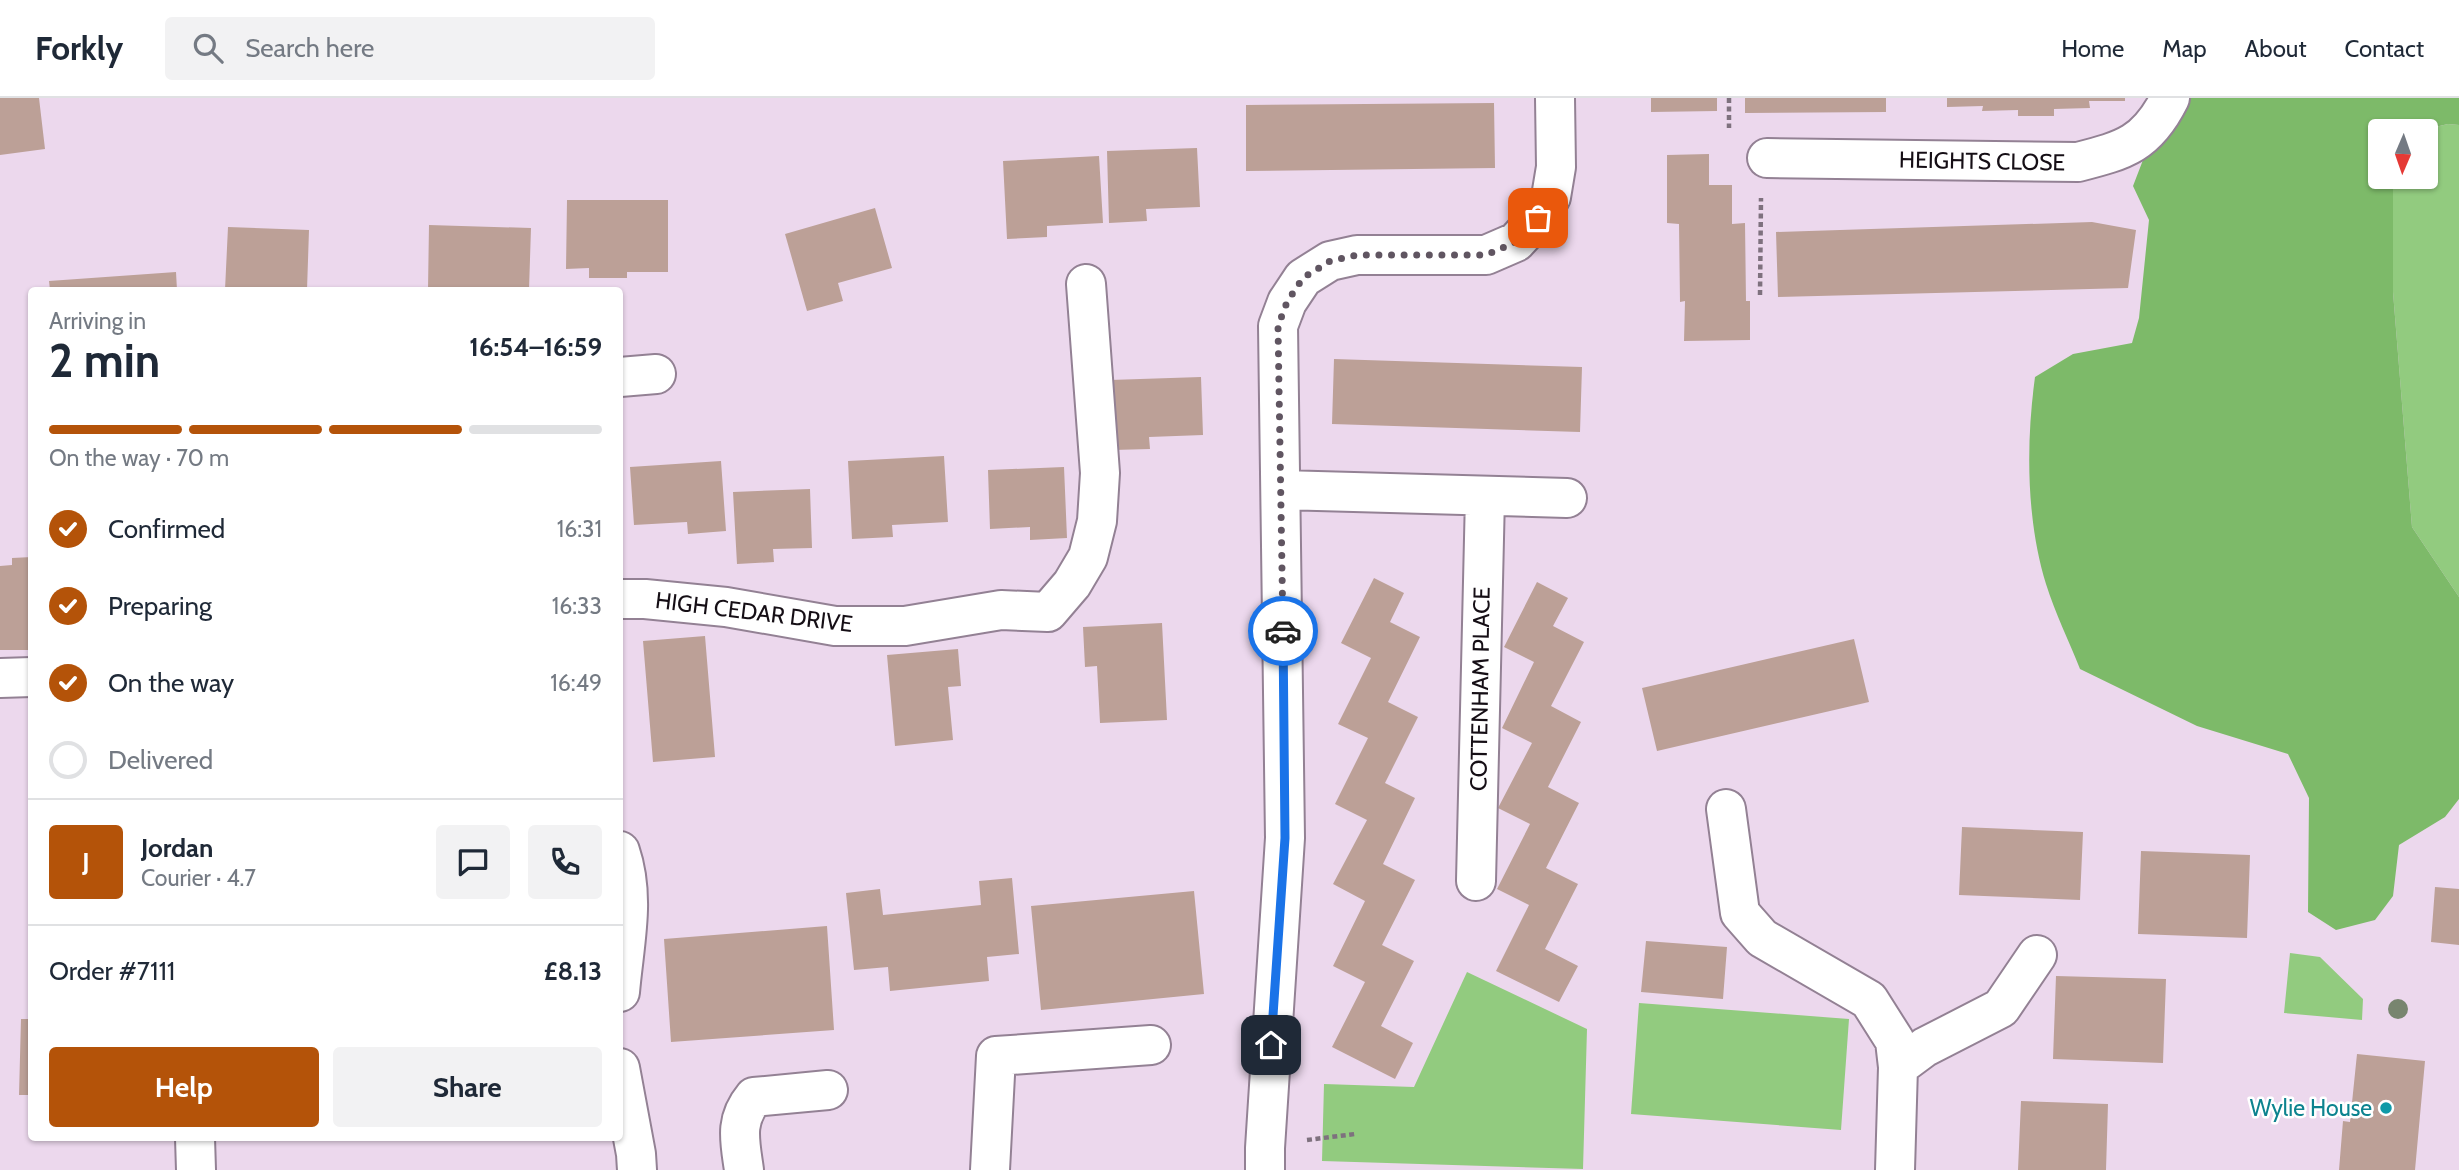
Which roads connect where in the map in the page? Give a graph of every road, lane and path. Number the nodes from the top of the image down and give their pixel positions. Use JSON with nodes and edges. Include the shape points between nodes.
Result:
{"nodes":[{"id":1,"x":1556,"y":98,"type":"edge"},
{"id":2,"x":1729,"y":98,"type":"edge"},
{"id":3,"x":2170,"y":98,"type":"edge"},
{"id":4,"x":1729,"y":128,"type":"dead end"},
{"id":5,"x":1764,"y":175,"type":"joint"},
{"id":6,"x":1086,"y":284,"type":"dead end"},
{"id":7,"x":1760,"y":295,"type":"dead end"},
{"id":8,"x":1281,"y":490,"type":"junction"},
{"id":9,"x":1485,"y":496,"type":"junction"},
{"id":10,"x":1567,"y":498,"type":"dead end"},
{"id":11,"x":623,"y":599,"type":"edge"},
{"id":12,"x":28,"y":677,"type":"edge"},
{"id":13,"x":0,"y":678,"type":"edge"},
{"id":14,"x":1726,"y":809,"type":"dead end"},
{"id":15,"x":623,"y":860,"type":"edge"},
{"id":16,"x":1476,"y":881,"type":"dead end"},
{"id":17,"x":2037,"y":955,"type":"dead end"},
{"id":18,"x":623,"y":969,"type":"edge"},
{"id":19,"x":1151,"y":1045,"type":"dead end"},
{"id":20,"x":1898,"y":1066,"type":"junction"},
{"id":21,"x":623,"y":1084,"type":"edge"},
{"id":22,"x":828,"y":1090,"type":"dead end"},
{"id":23,"x":195,"y":1141,"type":"edge"},
{"id":24,"x":196,"y":1170,"type":"edge"},
{"id":25,"x":637,"y":1170,"type":"edge"},
{"id":26,"x":744,"y":1170,"type":"edge"},
{"id":27,"x":990,"y":1170,"type":"edge"},
{"id":28,"x":1265,"y":1170,"type":"edge"},
{"id":29,"x":1895,"y":1170,"type":"edge"}],
"edges":[{"from":1,"to":8,"type":"street","via":[[1552,197],[1516,242],[1486,255],[1357,255],[1330,261],[1303,278],[1278,326]]},
{"from":2,"to":4,"type":"path"},
{"from":3,"to":5,"type":"street","name":"HEIGHTS CLOSE","via":[[2151,131],[2118,152],[2078,162]]},
{"from":5,"to":7,"type":"path"},
{"from":6,"to":11,"type":"street","name":"HIGH CEDAR DRIVE","via":[[1100,473],[1097,522],[1088,557],[1048,612],[1001,610],[905,626],[835,626],[726,607]]},
{"from":8,"to":9,"type":"street"},
{"from":8,"to":28,"type":"street","via":[[1285,838]]},
{"from":9,"to":10,"type":"street"},
{"from":9,"to":16,"type":"street","name":"COTTENHAM PLACE"},
{"from":12,"to":13,"type":"street"},
{"from":14,"to":20,"type":"street","via":[[1740,913],[1762,938],[1869,1000],[1895,1041]]},
{"from":15,"to":18,"type":"street","via":[[629,923]]},
{"from":17,"to":20,"type":"street","via":[[2001,1008],[1924,1047]]},
{"from":19,"to":27,"type":"street","via":[[996,1056]]},
{"from":20,"to":29,"type":"street"},
{"from":21,"to":25,"type":"street"},
{"from":22,"to":26,"type":"street","via":[[754,1097],[739,1126]]},
{"from":23,"to":24,"type":"street"}]}
